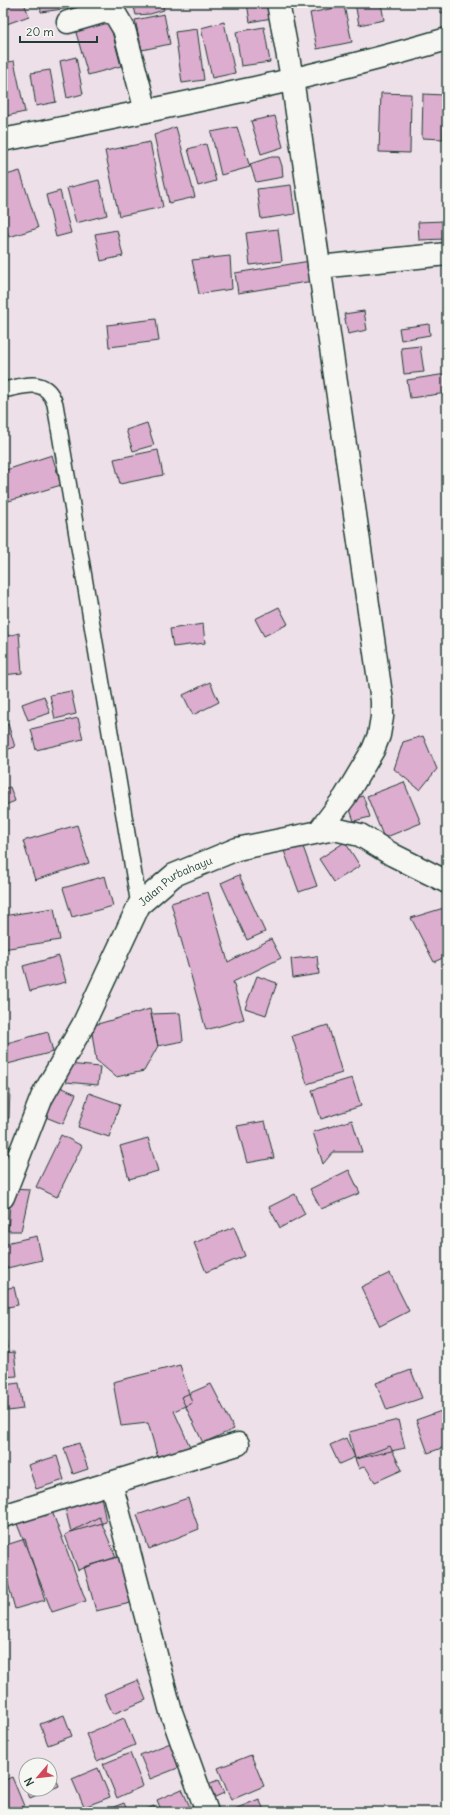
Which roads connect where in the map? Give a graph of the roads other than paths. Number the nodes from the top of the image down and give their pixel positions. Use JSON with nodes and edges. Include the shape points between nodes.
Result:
{"nodes":[{"id":1,"x":278,"y":3,"type":"edge"},
{"id":2,"x":68,"y":22,"type":"dead end"},
{"id":3,"x":447,"y":39,"type":"edge"},
{"id":4,"x":292,"y":78,"type":"junction"},
{"id":5,"x":146,"y":111,"type":"junction"},
{"id":6,"x":3,"y":140,"type":"edge"},
{"id":7,"x":447,"y":254,"type":"edge"},
{"id":8,"x":319,"y":268,"type":"junction"},
{"id":9,"x":3,"y":390,"type":"edge"},
{"id":10,"x":320,"y":830,"type":"junction"},
{"id":11,"x":447,"y":882,"type":"edge"},
{"id":12,"x":139,"y":905,"type":"junction"},
{"id":13,"x":3,"y":1197,"type":"edge"},
{"id":14,"x":238,"y":1444,"type":"dead end"},
{"id":15,"x":110,"y":1483,"type":"junction"},
{"id":16,"x":3,"y":1516,"type":"edge"},
{"id":17,"x":207,"y":1812,"type":"edge"}],
"edges":[{"from":1,"to":4,"type":"street"},
{"from":2,"to":5,"type":"street","via":[[106,11],[115,14],[124,29]]},
{"from":3,"to":4,"type":"street","via":[[383,58]]},
{"from":4,"to":5,"type":"street"},
{"from":4,"to":8,"type":"street"},
{"from":5,"to":6,"type":"street"},
{"from":7,"to":8,"type":"street"},
{"from":8,"to":10,"type":"street","via":[[381,693],[382,717],[373,750],[345,797]]},
{"from":9,"to":12,"type":"lane","via":[[38,385],[47,388],[55,404]]},
{"from":10,"to":11,"type":"street","name":"Jalan Purbahayu","via":[[334,829],[360,835]]},
{"from":10,"to":12,"type":"street","name":"Jalan Purbahayu","via":[[237,848],[174,875]]},
{"from":12,"to":13,"type":"street","name":"Jalan Purbahayu","via":[[83,1025],[42,1097]]},
{"from":14,"to":15,"type":"street"},
{"from":15,"to":16,"type":"street"},
{"from":15,"to":17,"type":"street","via":[[171,1712]]}]}
